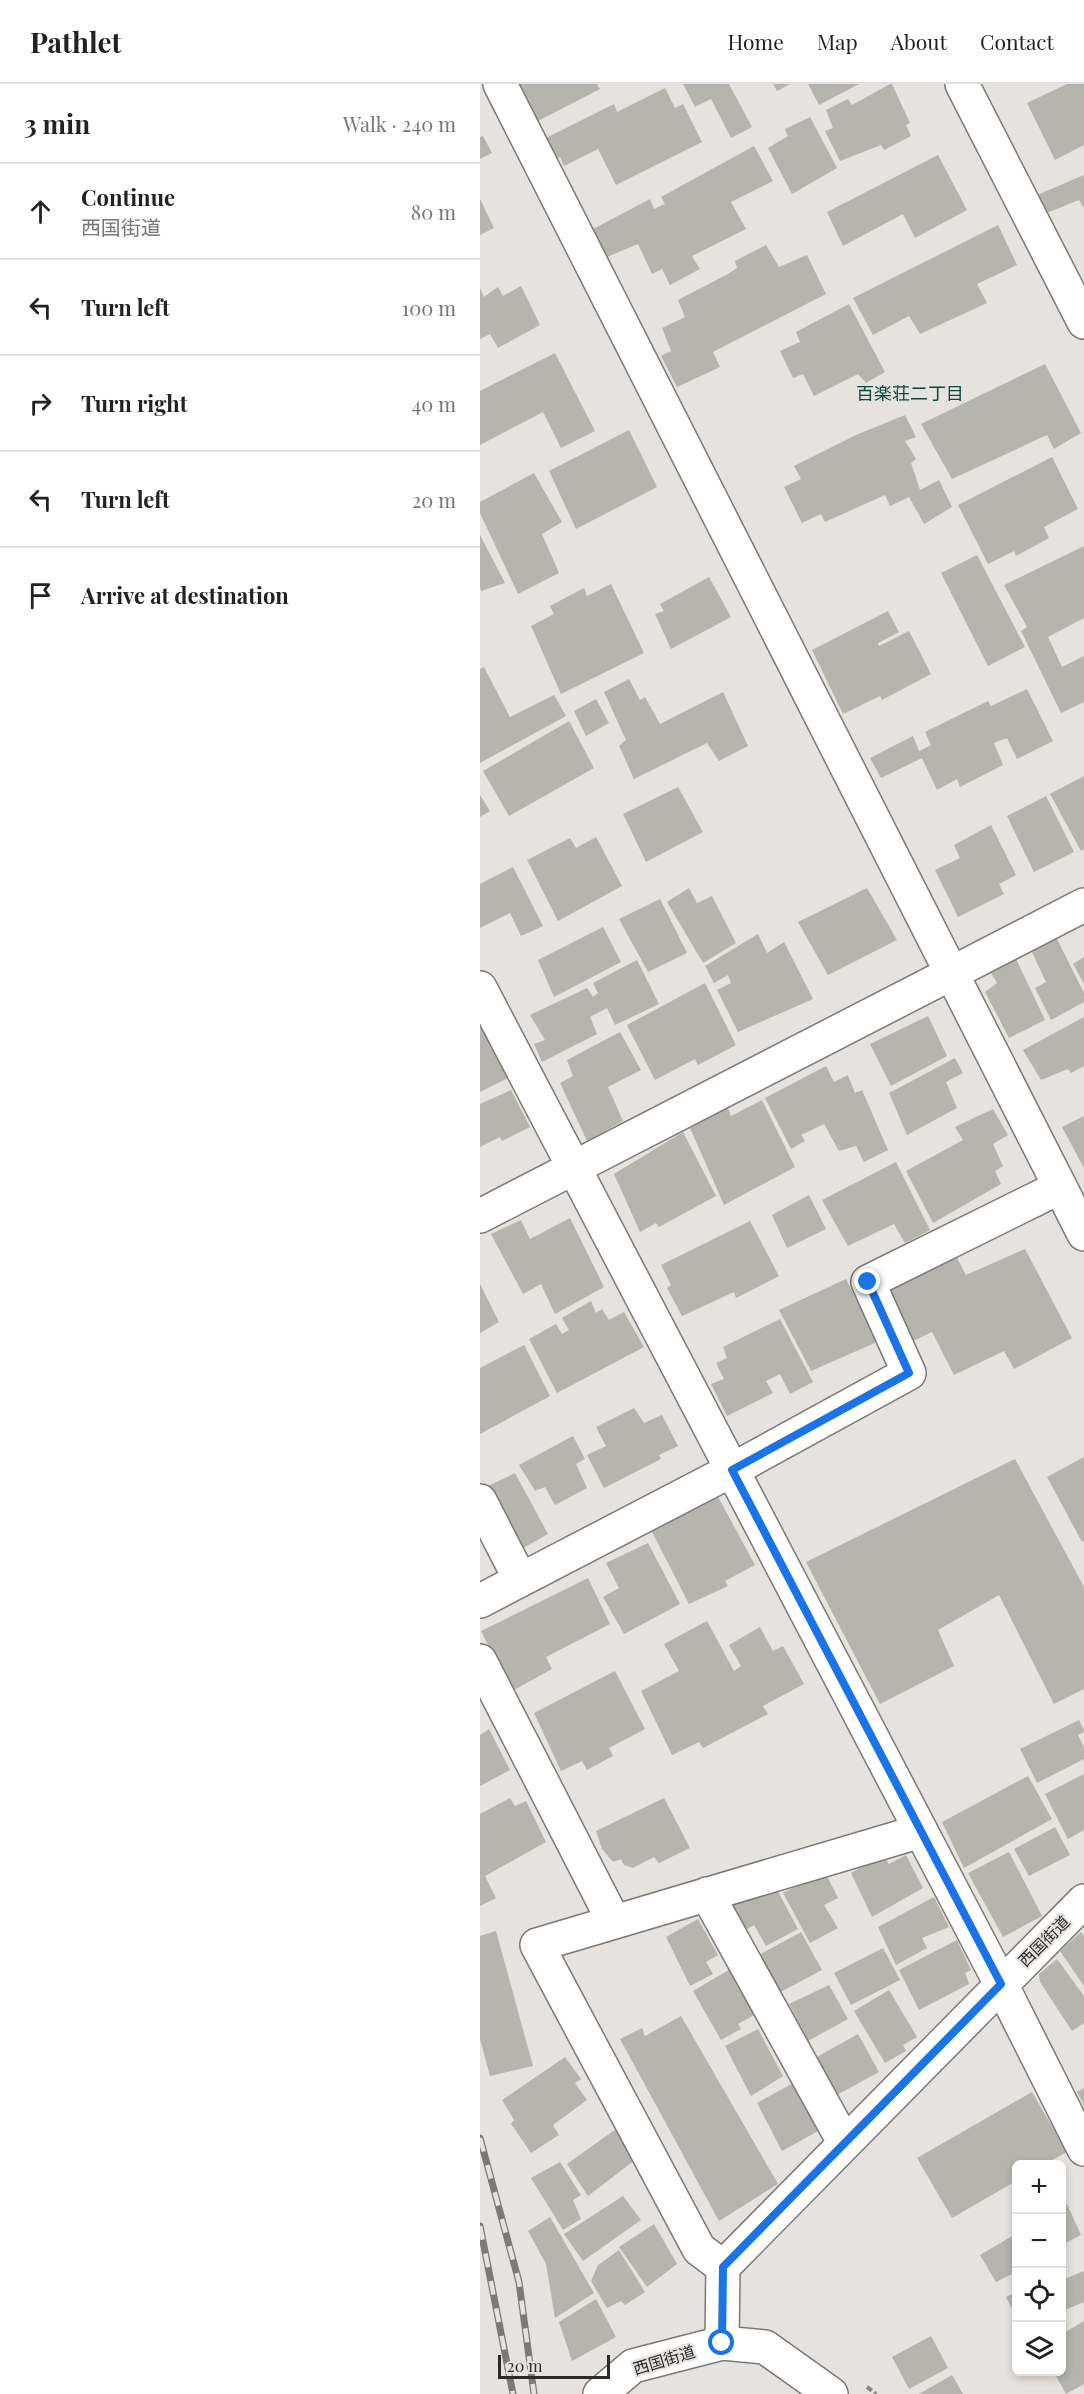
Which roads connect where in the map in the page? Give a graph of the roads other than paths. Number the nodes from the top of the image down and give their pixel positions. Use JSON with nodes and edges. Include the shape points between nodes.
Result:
{"nodes":[{"id":1,"x":500,"y":84,"type":"edge"},
{"id":2,"x":962,"y":84,"type":"edge"},
{"id":3,"x":1080,"y":302,"type":"edge"},
{"id":4,"x":1084,"y":905,"type":"edge"},
{"id":5,"x":953,"y":974,"type":"junction"},
{"id":6,"x":482,"y":996,"type":"edge"},
{"id":7,"x":573,"y":1167,"type":"junction"},
{"id":8,"x":1060,"y":1187,"type":"junction"},
{"id":9,"x":480,"y":1216,"type":"edge"},
{"id":10,"x":1084,"y":1234,"type":"edge"},
{"id":11,"x":732,"y":1470,"type":"junction"},
{"id":12,"x":480,"y":1501,"type":"edge"},
{"id":13,"x":520,"y":1579,"type":"junction"},
{"id":14,"x":480,"y":1601,"type":"edge"},
{"id":15,"x":480,"y":1661,"type":"edge"},
{"id":16,"x":921,"y":1831,"type":"junction"},
{"id":17,"x":707,"y":1894,"type":"junction"},
{"id":18,"x":1084,"y":1901,"type":"edge"},
{"id":19,"x":614,"y":1922,"type":"junction"},
{"id":20,"x":1001,"y":1984,"type":"junction"},
{"id":21,"x":844,"y":2142,"type":"junction"},
{"id":22,"x":1084,"y":2149,"type":"edge"},
{"id":23,"x":723,"y":2267,"type":"junction"},
{"id":24,"x":722,"y":2343,"type":"junction"},
{"id":25,"x":600,"y":2394,"type":"edge"},
{"id":26,"x":831,"y":2394,"type":"edge"}],
"edges":[{"from":1,"to":5,"type":"street"},
{"from":2,"to":3,"type":"street"},
{"from":4,"to":5,"type":"street"},
{"from":5,"to":7,"type":"street"},
{"from":5,"to":8,"type":"street"},
{"from":6,"to":7,"type":"street"},
{"from":7,"to":9,"type":"street"},
{"from":7,"to":11,"type":"street"},
{"from":8,"to":10,"type":"street"},
{"from":8,"to":11,"type":"street","via":[[868,1282],[909,1373]]},
{"from":11,"to":13,"type":"street"},
{"from":11,"to":16,"type":"street"},
{"from":12,"to":13,"type":"street"},
{"from":13,"to":14,"type":"street"},
{"from":15,"to":19,"type":"street"},
{"from":16,"to":17,"type":"street"},
{"from":16,"to":20,"type":"street"},
{"from":17,"to":19,"type":"street"},
{"from":17,"to":21,"type":"street"},
{"from":18,"to":20,"type":"street","name":"西国街道"},
{"from":19,"to":23,"type":"street","via":[[537,1945],[699,2249]]},
{"from":20,"to":21,"type":"street","name":"西国街道"},
{"from":20,"to":22,"type":"street"},
{"from":21,"to":23,"type":"street","name":"西国街道"},
{"from":23,"to":24,"type":"street"},
{"from":24,"to":25,"type":"street","name":"西国街道","via":[[633,2366]]},
{"from":24,"to":26,"type":"street","name":"西国街道","via":[[765,2347]]}]}
